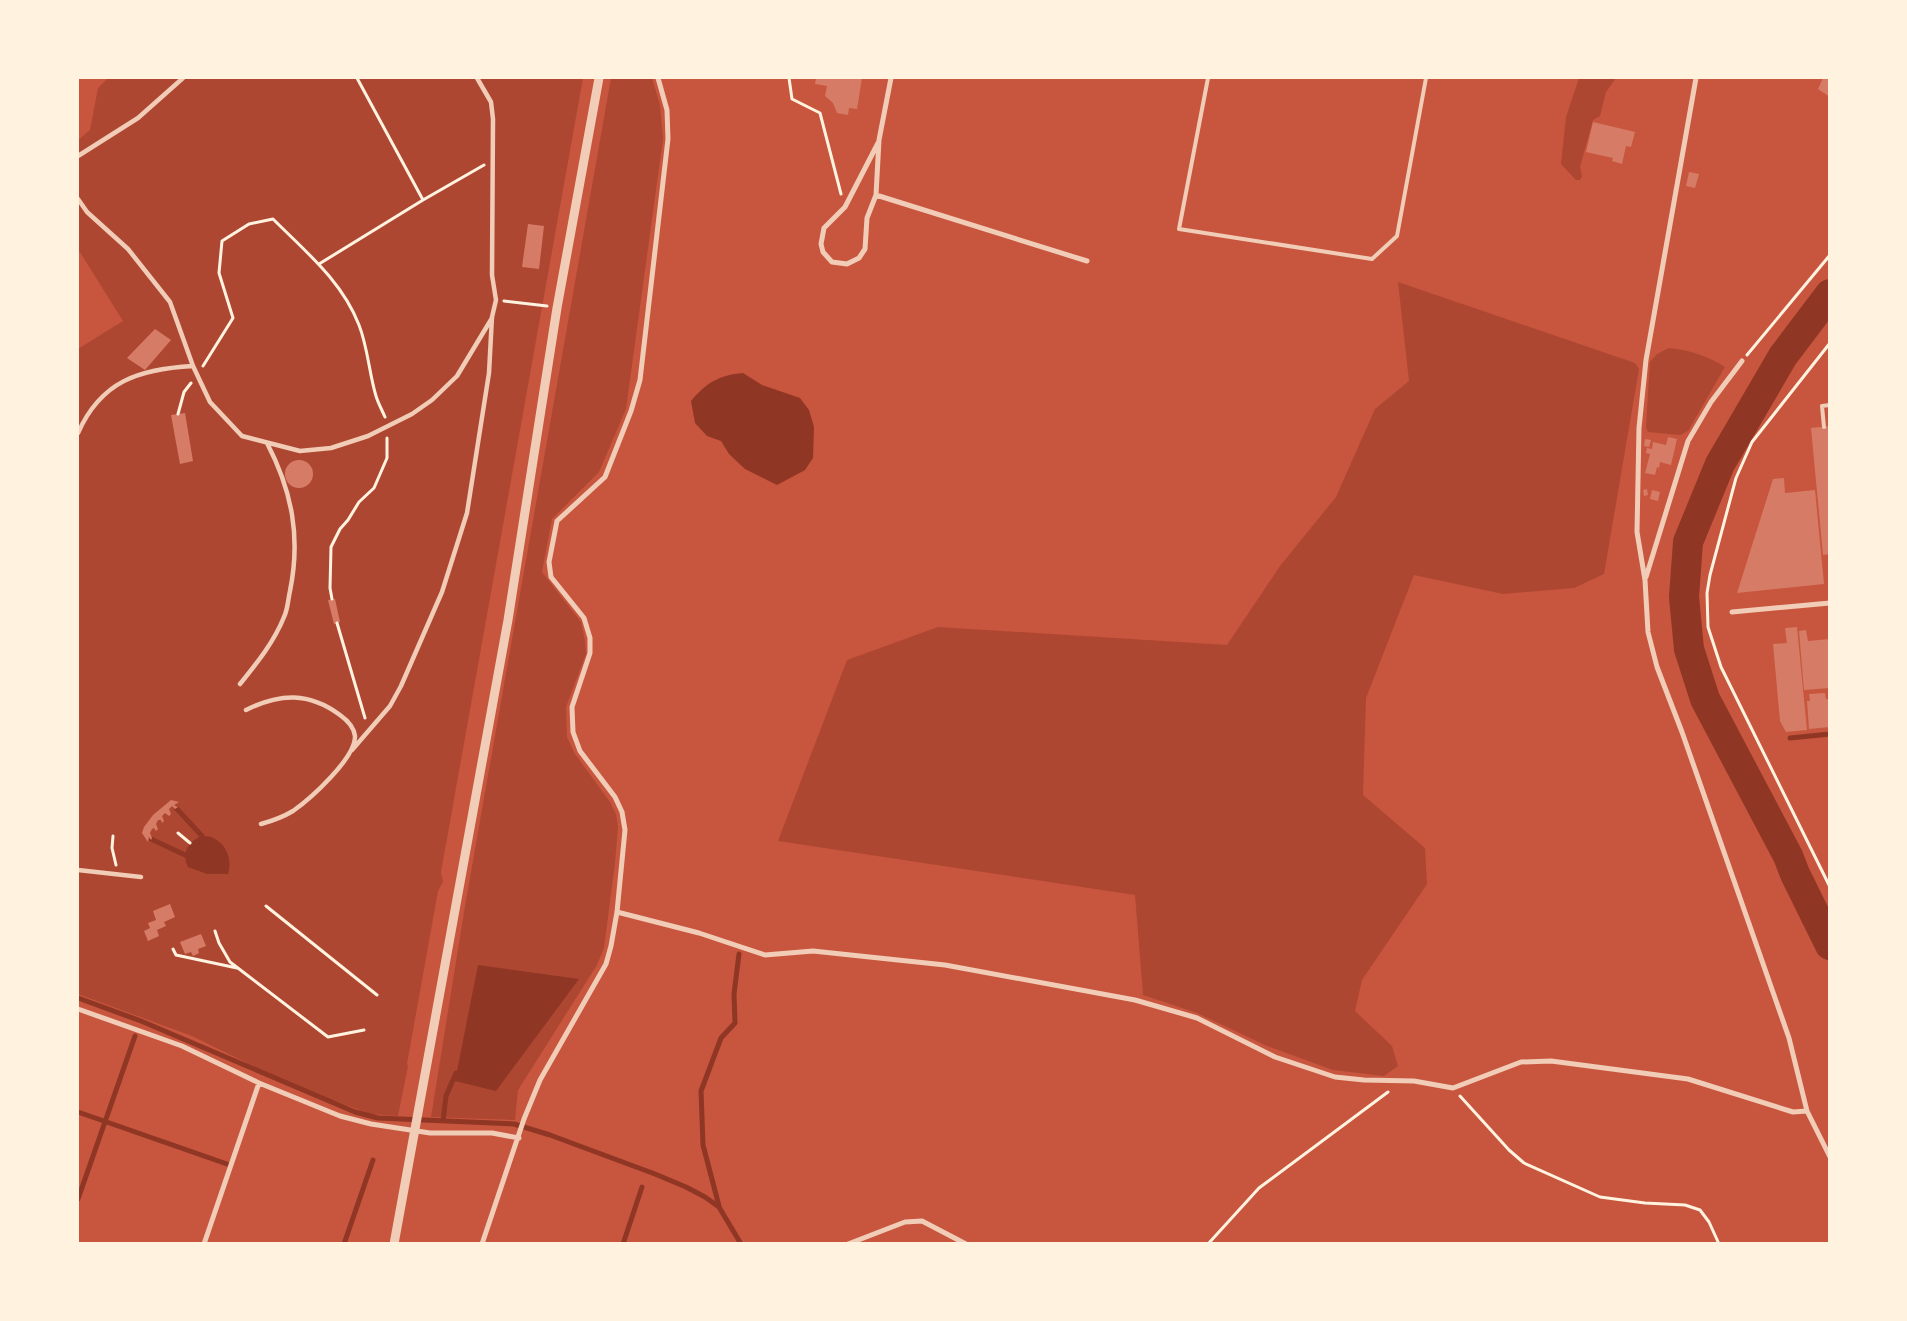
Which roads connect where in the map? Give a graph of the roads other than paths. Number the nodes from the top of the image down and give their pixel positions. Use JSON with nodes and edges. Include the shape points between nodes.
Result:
{"nodes":[{"id":1,"x":183,"y":78,"type":"edge"},
{"id":2,"x":477,"y":78,"type":"edge"},
{"id":3,"x":599,"y":78,"type":"edge"},
{"id":4,"x":658,"y":78,"type":"edge"},
{"id":5,"x":890,"y":78,"type":"edge"},
{"id":6,"x":1208,"y":78,"type":"edge"},
{"id":7,"x":1426,"y":78,"type":"edge"},
{"id":8,"x":1696,"y":78,"type":"edge"},
{"id":9,"x":879,"y":140,"type":"junction"},
{"id":10,"x":78,"y":156,"type":"edge"},
{"id":11,"x":876,"y":195,"type":"junction"},
{"id":12,"x":78,"y":199,"type":"edge"},
{"id":13,"x":1087,"y":261,"type":"dead end"},
{"id":14,"x":492,"y":317,"type":"junction"},
{"id":15,"x":1742,"y":362,"type":"road end"},
{"id":16,"x":193,"y":366,"type":"junction"},
{"id":17,"x":1830,"y":405,"type":"edge"},
{"id":18,"x":1824,"y":427,"type":"dead end"},
{"id":19,"x":78,"y":433,"type":"edge"},
{"id":20,"x":267,"y":443,"type":"junction"},
{"id":21,"x":1645,"y":580,"type":"junction"},
{"id":22,"x":1830,"y":603,"type":"edge"},
{"id":23,"x":1732,"y":612,"type":"dead end"},
{"id":24,"x":240,"y":684,"type":"dead end"},
{"id":25,"x":246,"y":710,"type":"dead end"},
{"id":26,"x":352,"y":750,"type":"junction"},
{"id":27,"x":261,"y":824,"type":"dead end"},
{"id":28,"x":78,"y":870,"type":"edge"},
{"id":29,"x":141,"y":877,"type":"dead end"},
{"id":30,"x":617,"y":912,"type":"junction"},
{"id":31,"x":78,"y":1009,"type":"edge"},
{"id":32,"x":259,"y":1083,"type":"junction"},
{"id":33,"x":1807,"y":1111,"type":"junction"},
{"id":34,"x":519,"y":1136,"type":"junction"},
{"id":35,"x":1830,"y":1157,"type":"edge"},
{"id":36,"x":864,"y":1242,"type":"edge"},
{"id":37,"x":204,"y":1244,"type":"edge"},
{"id":38,"x":394,"y":1244,"type":"edge"},
{"id":39,"x":482,"y":1244,"type":"edge"},
{"id":40,"x":848,"y":1244,"type":"edge"},
{"id":41,"x":966,"y":1244,"type":"edge"}],
"edges":[{"from":1,"to":10,"type":"street","via":[[138,118]]},
{"from":2,"to":14,"type":"street","via":[[491,102],[493,119],[492,275],[496,300]]},
{"from":3,"to":38,"type":"street","via":[[557,308],[508,620]]},
{"from":4,"to":30,"type":"street","via":[[667,110],[668,139],[640,380],[605,477],[557,521],[549,562],[551,577],[584,618],[590,638],[590,653],[572,706],[573,732],[580,751],[622,812],[625,830]]},
{"from":5,"to":9,"type":"street"},
{"from":6,"to":7,"type":"lane","via":[[1179,229],[1372,259],[1396,236]]},
{"from":8,"to":21,"type":"street","via":[[1646,360],[1639,428],[1637,532]]},
{"from":9,"to":11,"type":"street"},
{"from":9,"to":11,"type":"street","via":[[845,207],[824,228],[821,244],[832,262],[847,264],[859,258],[865,249],[867,218]]},
{"from":11,"to":13,"type":"street"},
{"from":12,"to":16,"type":"street","via":[[87,212],[128,249],[170,302]]},
{"from":14,"to":20,"type":"street","via":[[457,376],[412,414],[368,436],[331,448],[300,451]]},
{"from":14,"to":26,"type":"street","via":[[489,373],[467,513],[442,592],[411,666],[390,706]]},
{"from":15,"to":21,"type":"street","via":[[1711,402],[1688,441]]},
{"from":16,"to":19,"type":"street","via":[[162,369],[130,377],[114,385],[88,413]]},
{"from":16,"to":20,"type":"street","via":[[210,402],[232,426],[242,436]]},
{"from":17,"to":18,"type":"lane","via":[[1822,406]]},
{"from":20,"to":24,"type":"street","via":[[290,500],[296,540],[293,577],[285,615],[274,638]]},
{"from":21,"to":33,"type":"street","via":[[1648,632],[1657,667],[1760,954],[1788,1038]]},
{"from":22,"to":23,"type":"street"},
{"from":25,"to":26,"type":"street","via":[[261,702],[286,698],[306,698],[322,703],[354,729]]},
{"from":26,"to":27,"type":"street","via":[[321,787],[298,806],[276,820]]},
{"from":28,"to":29,"type":"street"},
{"from":30,"to":33,"type":"street","via":[[765,954],[813,951],[945,965],[1135,1000],[1197,1018],[1276,1057],[1334,1076],[1414,1081],[1453,1088],[1521,1062],[1551,1061],[1688,1079],[1793,1112]]},
{"from":30,"to":34,"type":"street","via":[[606,964],[540,1080]]},
{"from":31,"to":32,"type":"street","via":[[182,1046]]},
{"from":32,"to":34,"type":"street","via":[[340,1116],[372,1124],[430,1133]]},
{"from":32,"to":37,"type":"street"},
{"from":33,"to":35,"type":"street"},
{"from":34,"to":39,"type":"street"},
{"from":36,"to":40,"type":"street"},
{"from":36,"to":41,"type":"street","via":[[904,1222],[922,1221]]}]}
